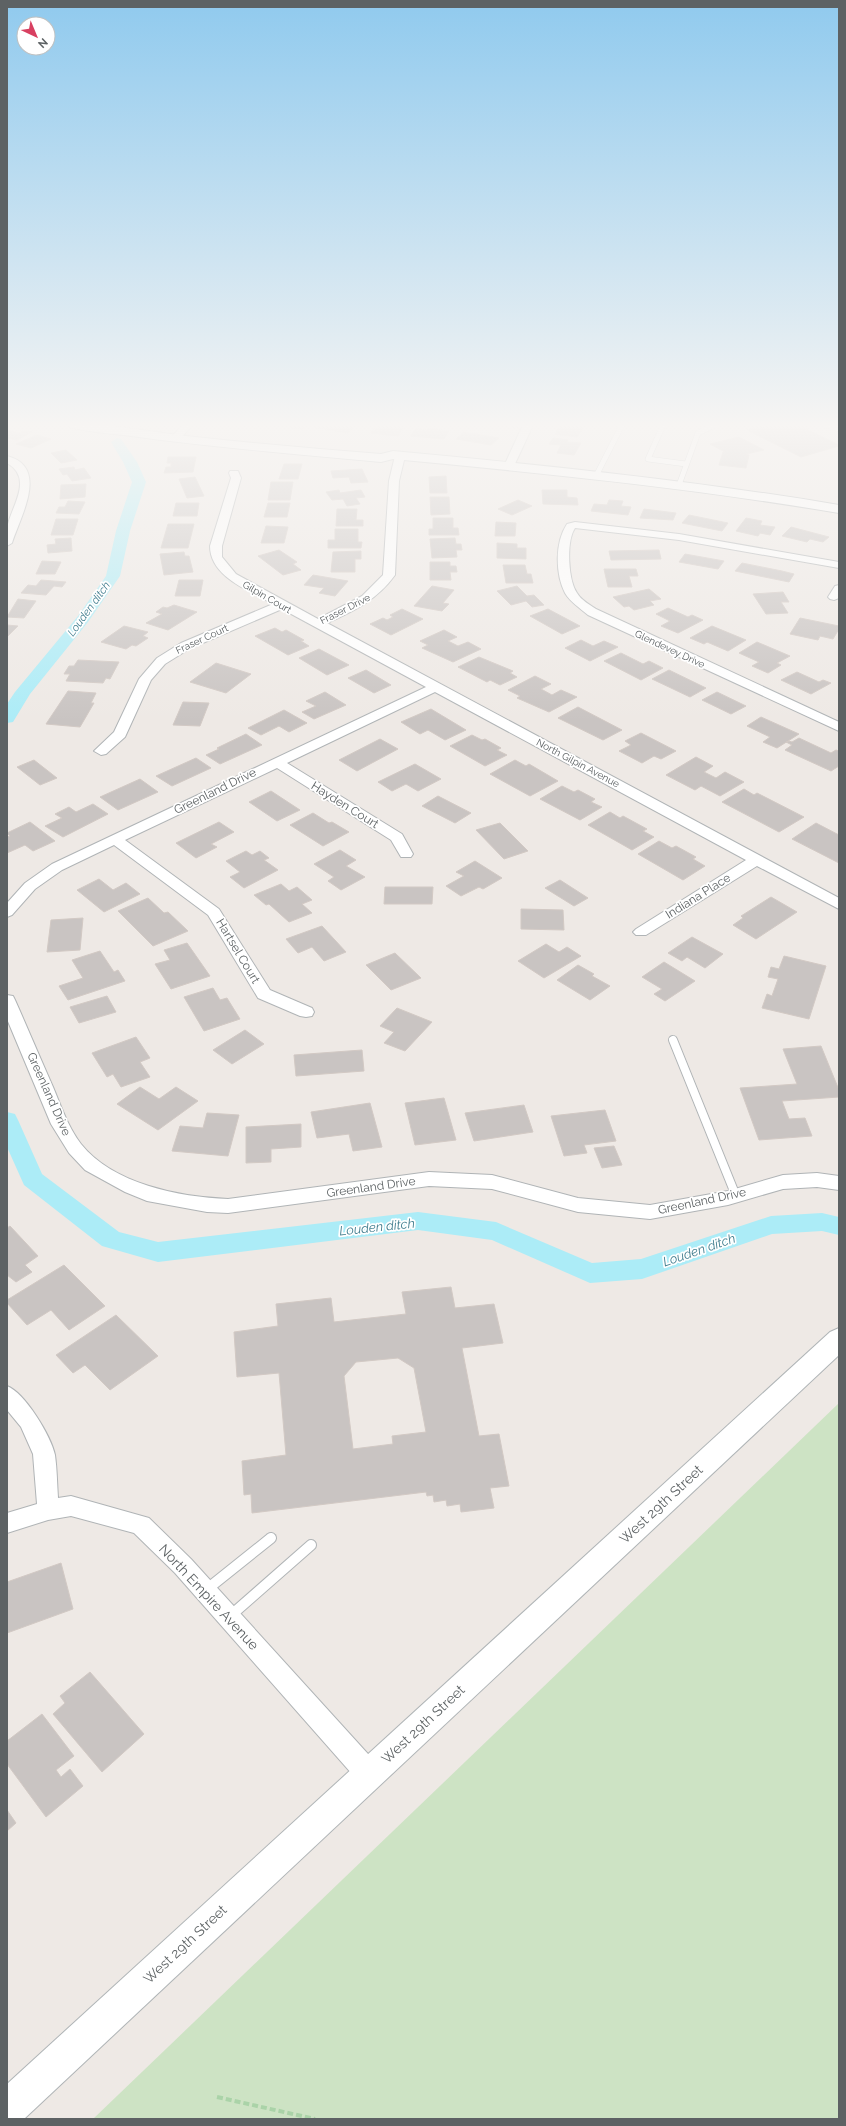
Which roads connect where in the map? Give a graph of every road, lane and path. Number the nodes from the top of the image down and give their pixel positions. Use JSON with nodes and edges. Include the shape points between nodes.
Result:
{"nodes":[{"id":1,"x":14,"y":522,"type":"edge"},
{"id":2,"x":223,"y":522,"type":"edge"},
{"id":3,"x":392,"y":522,"type":"edge"},
{"id":4,"x":7,"y":543,"type":"edge"},
{"id":5,"x":839,"y":565,"type":"edge"},
{"id":6,"x":280,"y":605,"type":"junction"},
{"id":7,"x":316,"y":624,"type":"junction"},
{"id":8,"x":435,"y":687,"type":"junction"},
{"id":9,"x":839,"y":727,"type":"edge"},
{"id":10,"x":101,"y":751,"type":"dead end"},
{"id":11,"x":277,"y":762,"type":"junction"},
{"id":12,"x":115,"y":839,"type":"junction"},
{"id":13,"x":406,"y":854,"type":"dead end"},
{"id":14,"x":756,"y":860,"type":"junction"},
{"id":15,"x":839,"y":904,"type":"edge"},
{"id":16,"x":7,"y":912,"type":"edge"},
{"id":17,"x":641,"y":932,"type":"dead end"},
{"id":18,"x":7,"y":1000,"type":"edge"},
{"id":19,"x":306,"y":1012,"type":"dead end"},
{"id":20,"x":673,"y":1040,"type":"dead end"},
{"id":21,"x":839,"y":1183,"type":"edge"},
{"id":22,"x":736,"y":1196,"type":"junction"},
{"id":23,"x":839,"y":1339,"type":"edge"},
{"id":24,"x":7,"y":1395,"type":"edge"},
{"id":25,"x":48,"y":1510,"type":"junction"},
{"id":26,"x":7,"y":1523,"type":"edge"},
{"id":27,"x":271,"y":1538,"type":"dead end"},
{"id":28,"x":311,"y":1545,"type":"dead end"},
{"id":29,"x":205,"y":1591,"type":"junction"},
{"id":30,"x":228,"y":1617,"type":"junction"},
{"id":31,"x":369,"y":1774,"type":"junction"},
{"id":32,"x":217,"y":2097,"type":"dead end"},
{"id":33,"x":7,"y":2109,"type":"edge"},
{"id":34,"x":315,"y":2119,"type":"edge"}],
"edges":[{"from":1,"to":4,"type":"street"},
{"from":2,"to":6,"type":"street","name":"Gilpin Court","via":[[216,546],[216,557],[232,576]]},
{"from":3,"to":7,"type":"street","name":"Fraser Drive","via":[[390,576],[369,598]]},
{"from":5,"to":9,"type":"street","name":"Glendevey Drive","via":[[679,537],[571,526],[566,532],[563,545],[571,594],[592,612]]},
{"from":6,"to":7,"type":"street","name":"Gilpin Court"},
{"from":6,"to":10,"type":"street","name":"Fraser Court","via":[[185,646],[161,661],[145,679],[120,734]]},
{"from":7,"to":8,"type":"street","name":"North Gilpin Avenue"},
{"from":8,"to":11,"type":"street","name":"Greenland Drive"},
{"from":8,"to":14,"type":"street","name":"North Gilpin Avenue"},
{"from":11,"to":12,"type":"street","name":"Greenland Drive"},
{"from":11,"to":13,"type":"street","name":"Hayden Court","via":[[397,837]]},
{"from":12,"to":16,"type":"street","name":"Greenland Drive","via":[[41,877]]},
{"from":12,"to":19,"type":"street","name":"Hartsel Court","via":[[214,912],[264,994]]},
{"from":14,"to":15,"type":"street","name":"North Gilpin Avenue"},
{"from":14,"to":17,"type":"street","name":"Indiana Place"},
{"from":18,"to":22,"type":"street","name":"Greenland Drive","via":[[60,1124],[75,1148],[91,1165],[147,1194],[207,1205],[228,1206],[429,1179],[475,1180],[492,1182],[578,1205],[650,1212]]},
{"from":20,"to":22,"type":"lane"},
{"from":21,"to":22,"type":"street","name":"Greenland Drive","via":[[817,1180],[789,1181]]},
{"from":23,"to":31,"type":"main road","name":"West 29th Street"},
{"from":24,"to":25,"type":"street","via":[[29,1421],[44,1454]]},
{"from":25,"to":26,"type":"street","name":"North Empire Avenue"},
{"from":25,"to":29,"type":"street","name":"North Empire Avenue","via":[[70,1506],[141,1525]]},
{"from":27,"to":29,"type":"lane"},
{"from":28,"to":30,"type":"lane"},
{"from":29,"to":30,"type":"street","name":"North Empire Avenue"},
{"from":30,"to":31,"type":"street","name":"North Empire Avenue"},
{"from":31,"to":33,"type":"main road","name":"West 29th Street"},
{"from":32,"to":34,"type":"path"}]}
